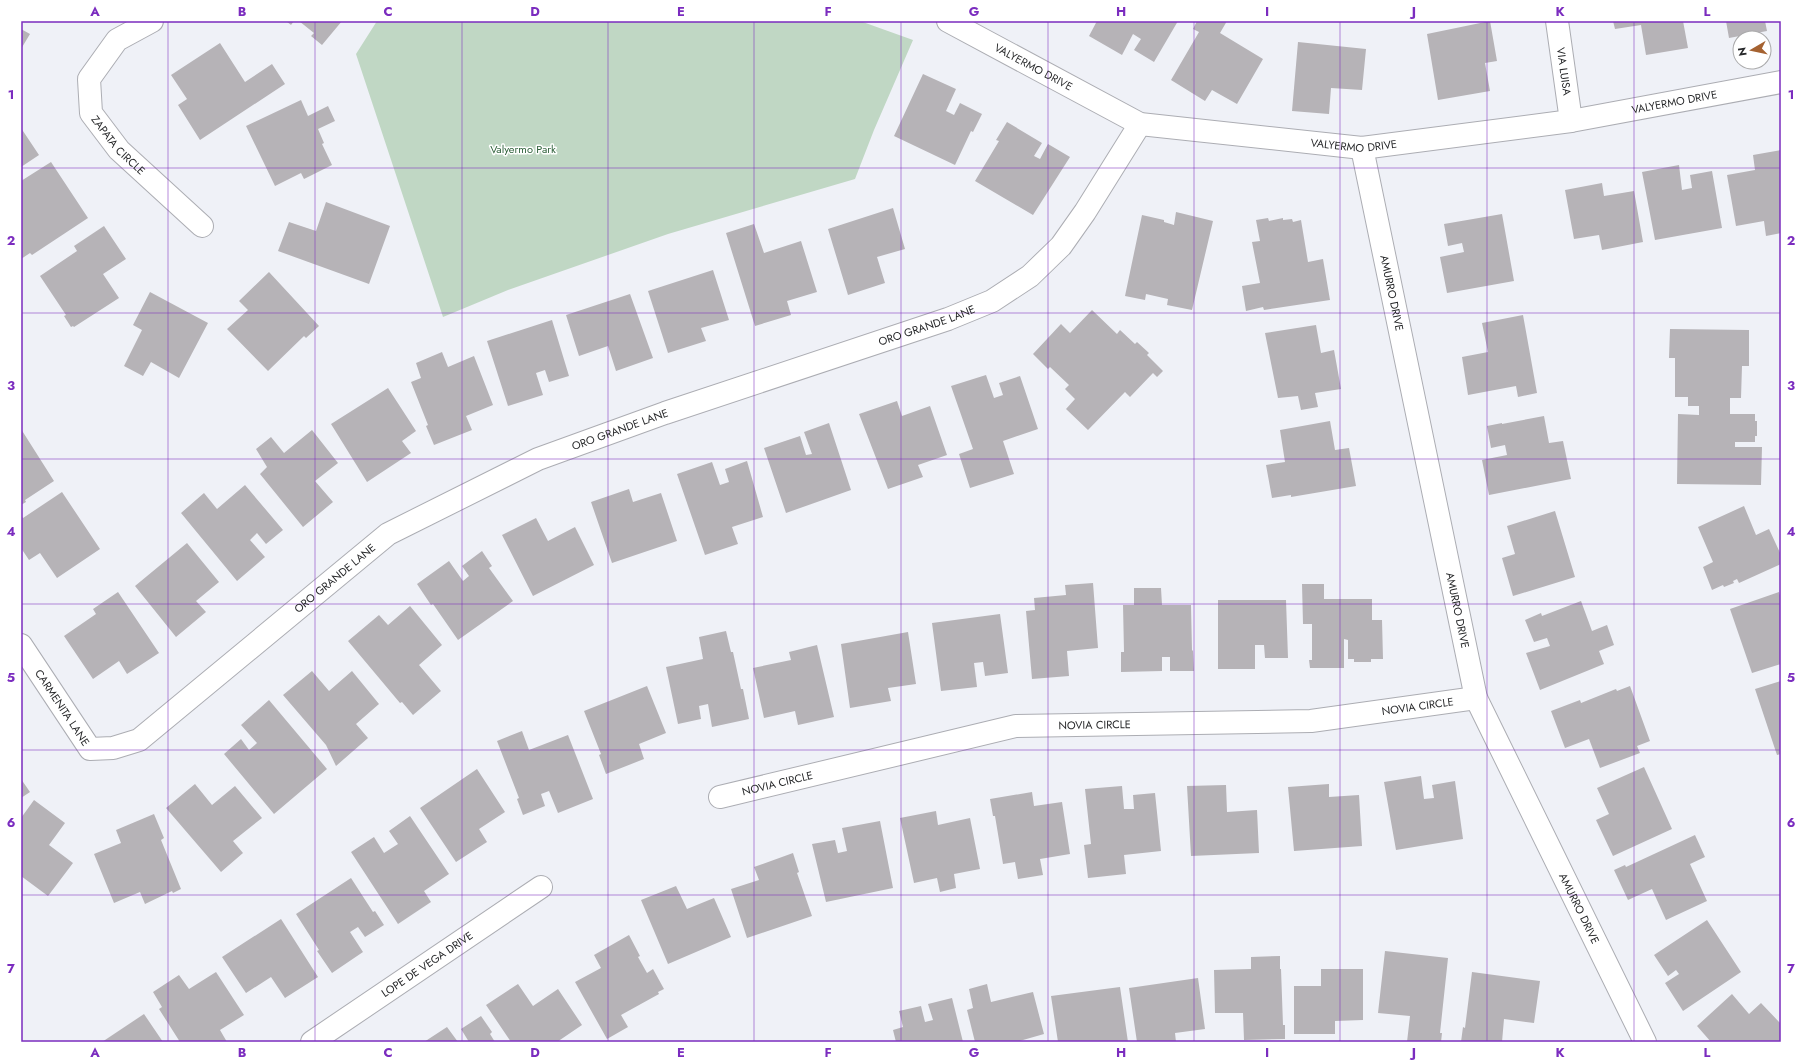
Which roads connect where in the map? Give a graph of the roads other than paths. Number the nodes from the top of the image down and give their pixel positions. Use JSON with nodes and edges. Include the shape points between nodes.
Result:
{"nodes":[{"id":1,"x":152,"y":21,"type":"edge"},
{"id":2,"x":948,"y":21,"type":"edge"},
{"id":3,"x":1557,"y":21,"type":"edge"},
{"id":4,"x":1781,"y":82,"type":"edge"},
{"id":5,"x":1571,"y":121,"type":"junction"},
{"id":6,"x":1140,"y":124,"type":"junction"},
{"id":7,"x":1362,"y":148,"type":"junction"},
{"id":8,"x":202,"y":226,"type":"dead end"},
{"id":9,"x":21,"y":646,"type":"edge"},
{"id":10,"x":1476,"y":698,"type":"junction"},
{"id":11,"x":90,"y":749,"type":"joint"},
{"id":12,"x":720,"y":797,"type":"dead end"},
{"id":13,"x":542,"y":888,"type":"dead end"},
{"id":14,"x":312,"y":1042,"type":"edge"},
{"id":15,"x":1645,"y":1042,"type":"edge"}],
"edges":[{"from":1,"to":8,"type":"street","name":"ZAPATA CIRCLE","via":[[117,40],[89,79],[91,113],[119,150]]},
{"from":2,"to":6,"type":"street","name":"VALYERMO DRIVE"},
{"from":3,"to":5,"type":"street","name":"VIA LUISA"},
{"from":4,"to":5,"type":"street","name":"VALYERMO DRIVE"},
{"from":5,"to":7,"type":"street","name":"VALYERMO DRIVE"},
{"from":6,"to":7,"type":"street","name":"VALYERMO DRIVE"},
{"from":6,"to":11,"type":"street","name":"ORO GRANDE LANE","via":[[1061,246],[1030,276],[992,301],[948,319],[665,413],[538,459],[388,534],[139,740],[113,748]]},
{"from":7,"to":10,"type":"street","name":"AMURRO DRIVE"},
{"from":9,"to":11,"type":"street","name":"CARMENITA LANE"},
{"from":10,"to":12,"type":"street","name":"NOVIA CIRCLE","via":[[1311,721],[1016,726]]},
{"from":10,"to":15,"type":"street","name":"AMURRO DRIVE"},
{"from":13,"to":14,"type":"street","name":"LOPE DE VEGA DRIVE"}]}
